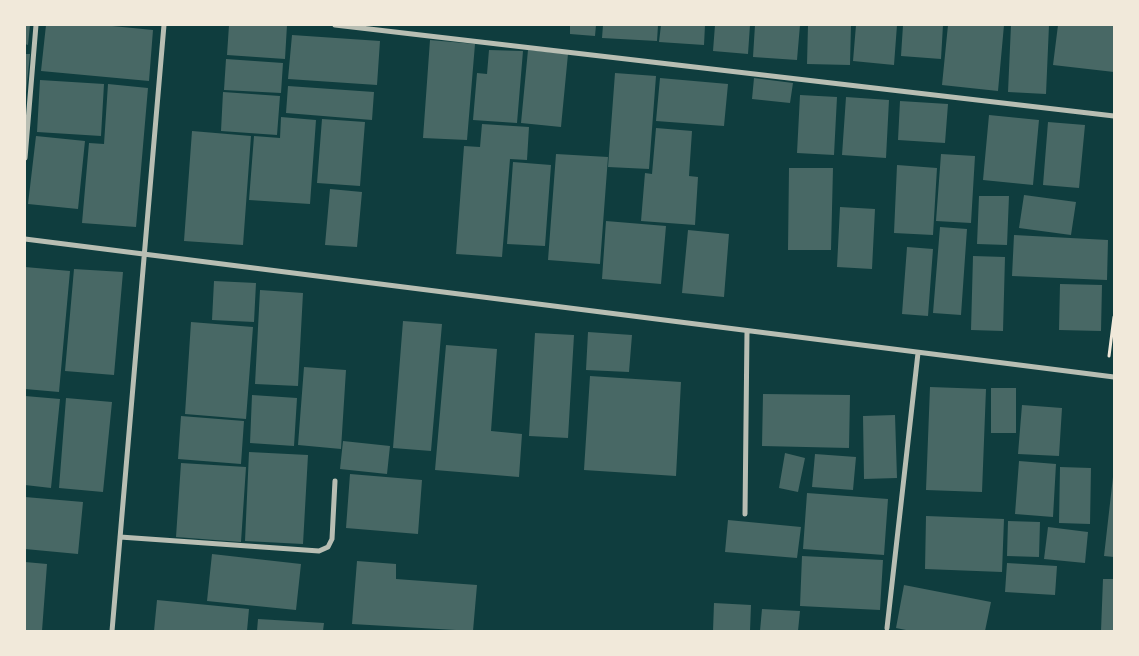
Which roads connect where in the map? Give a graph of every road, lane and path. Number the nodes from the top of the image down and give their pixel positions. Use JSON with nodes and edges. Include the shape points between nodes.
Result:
{"nodes":[{"id":1,"x":36,"y":25,"type":"edge"},
{"id":2,"x":164,"y":25,"type":"edge"},
{"id":3,"x":335,"y":25,"type":"edge"},
{"id":4,"x":1114,"y":116,"type":"edge"},
{"id":5,"x":25,"y":158,"type":"edge"},
{"id":6,"x":25,"y":240,"type":"edge"},
{"id":7,"x":144,"y":255,"type":"junction"},
{"id":8,"x":1114,"y":317,"type":"edge"},
{"id":9,"x":747,"y":331,"type":"junction"},
{"id":10,"x":918,"y":353,"type":"junction"},
{"id":11,"x":1107,"y":376,"type":"junction"},
{"id":12,"x":1114,"y":377,"type":"edge"},
{"id":13,"x":335,"y":480,"type":"dead end"},
{"id":14,"x":746,"y":514,"type":"dead end"},
{"id":15,"x":120,"y":537,"type":"junction"},
{"id":16,"x":887,"y":628,"type":"dead end"},
{"id":17,"x":112,"y":631,"type":"edge"}],
"edges":[{"from":1,"to":5,"type":"street"},
{"from":2,"to":7,"type":"street"},
{"from":3,"to":4,"type":"street"},
{"from":6,"to":7,"type":"street"},
{"from":7,"to":9,"type":"street"},
{"from":7,"to":15,"type":"street"},
{"from":8,"to":11,"type":"path"},
{"from":9,"to":10,"type":"street"},
{"from":9,"to":14,"type":"street"},
{"from":10,"to":11,"type":"street"},
{"from":10,"to":16,"type":"street"},
{"from":11,"to":12,"type":"street"},
{"from":13,"to":15,"type":"street","via":[[332,539],[328,547],[319,551]]},
{"from":15,"to":17,"type":"street"}]}
